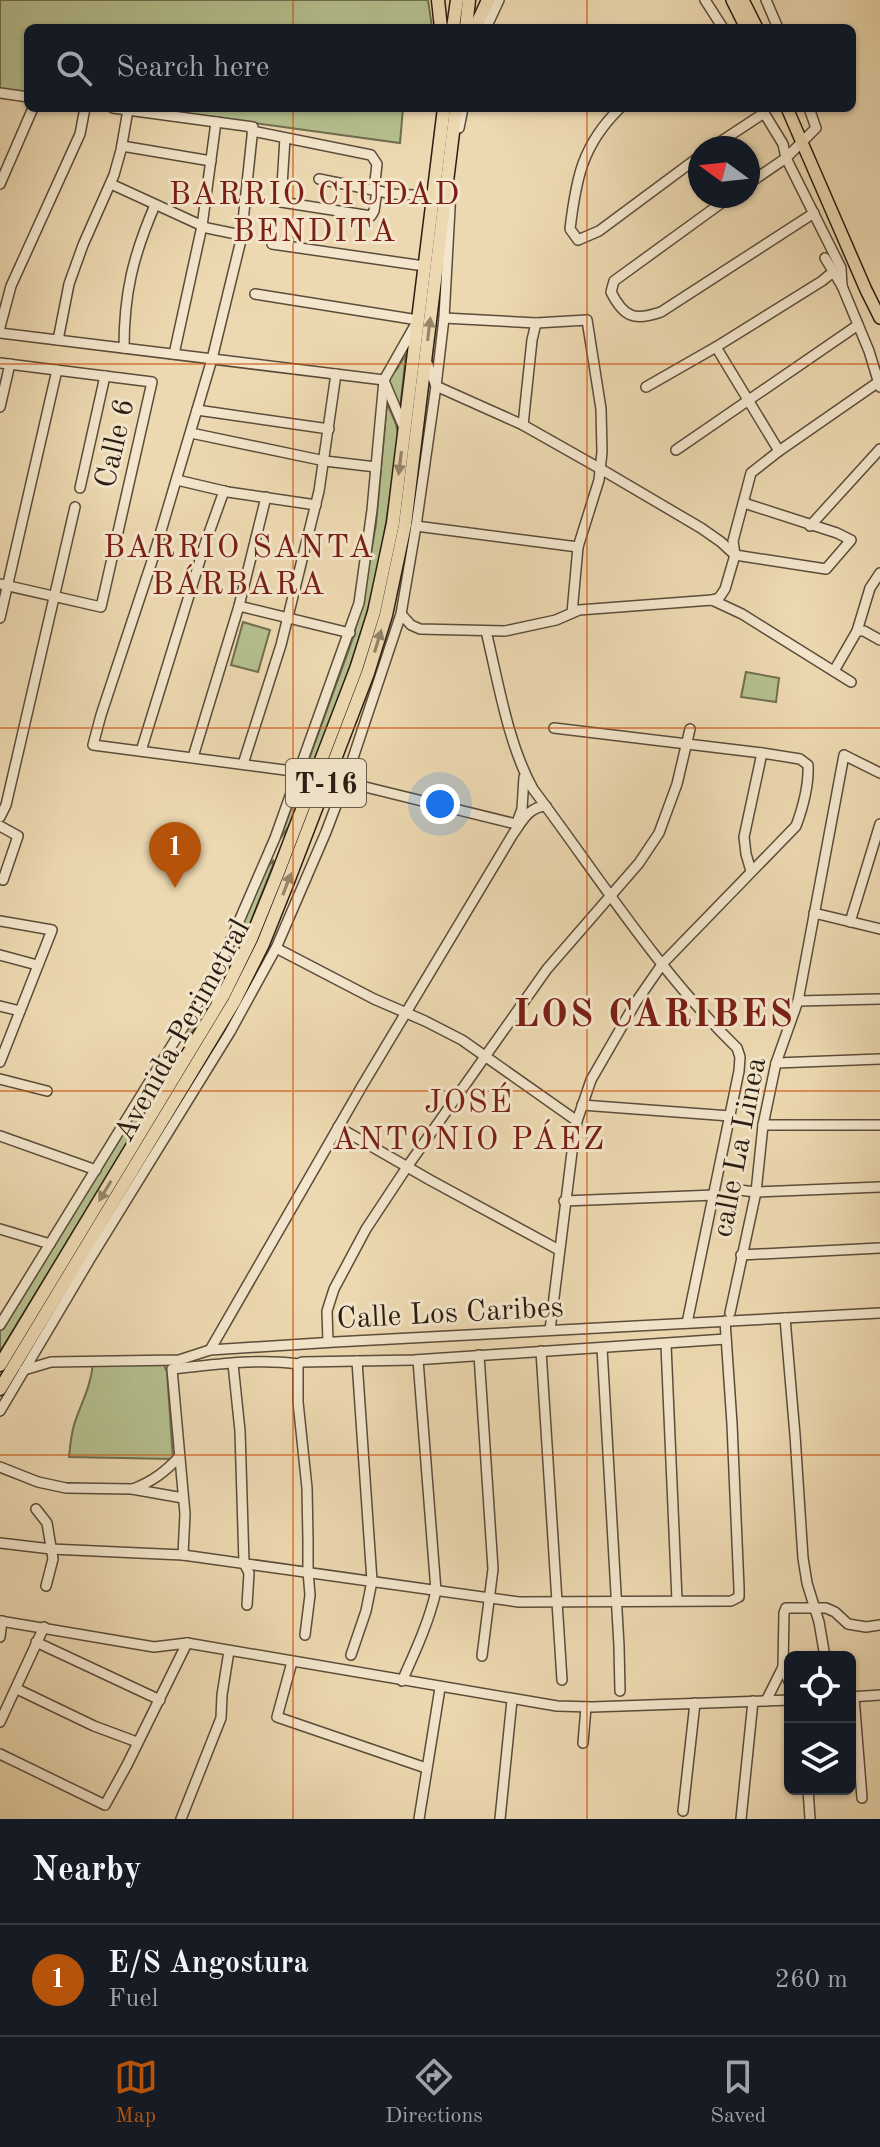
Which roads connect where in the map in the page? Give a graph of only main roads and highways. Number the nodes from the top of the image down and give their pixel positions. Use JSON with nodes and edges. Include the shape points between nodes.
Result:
{"nodes":[{"id":1,"x":438,"y":0,"type":"edge"},
{"id":2,"x":457,"y":0,"type":"edge"},
{"id":3,"x":469,"y":0,"type":"edge"},
{"id":4,"x":488,"y":0,"type":"edge"},
{"id":5,"x":732,"y":0,"type":"edge"},
{"id":6,"x":743,"y":0,"type":"edge"},
{"id":7,"x":441,"y":24,"type":"edge"},
{"id":8,"x":454,"y":24,"type":"edge"},
{"id":9,"x":466,"y":24,"type":"edge"},
{"id":10,"x":477,"y":24,"type":"edge"},
{"id":11,"x":744,"y":24,"type":"edge"},
{"id":12,"x":755,"y":24,"type":"edge"},
{"id":13,"x":446,"y":112,"type":"edge"},
{"id":14,"x":446,"y":112,"type":"edge"},
{"id":15,"x":789,"y":112,"type":"edge"},
{"id":16,"x":880,"y":318,"type":"edge"},
{"id":17,"x":0,"y":1365,"type":"edge"},
{"id":18,"x":0,"y":1389,"type":"edge"}],
"edges":[{"from":1,"to":7,"type":"highway"},
{"from":2,"to":8,"type":"highway"},
{"from":3,"to":9,"type":"highway"},
{"from":4,"to":10,"type":"highway"},
{"from":5,"to":11,"type":"main road"},
{"from":6,"to":12,"type":"main road"},
{"from":13,"to":17,"type":"highway","name":"Avenida Perimetral","number":"T-16","one_way":true,"via":[[393,523],[356,669],[251,939],[217,1006]]},
{"from":18,"to":14,"type":"highway","name":"Avenida Perimetral","number":"T-16","one_way":true,"via":[[234,1002],[263,944],[360,693],[386,615],[405,525],[426,360]]},
{"from":15,"to":16,"type":"main road"}]}
